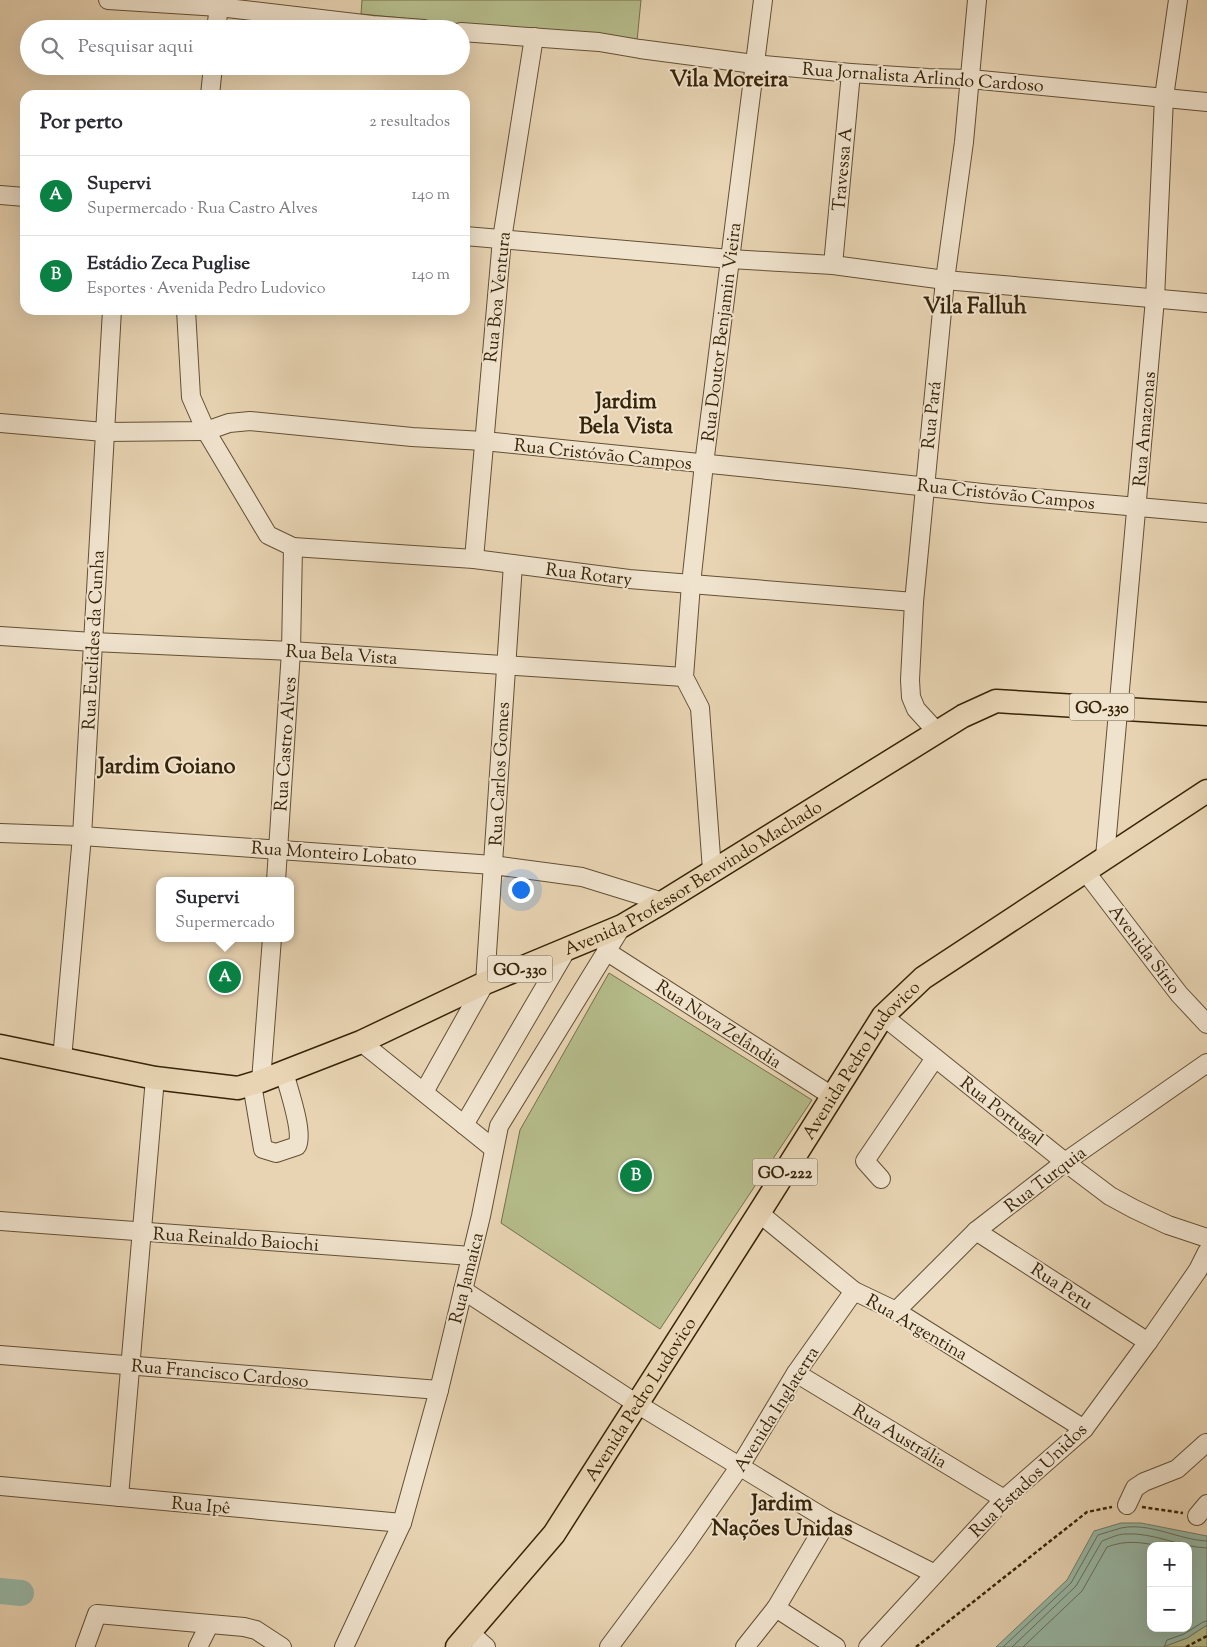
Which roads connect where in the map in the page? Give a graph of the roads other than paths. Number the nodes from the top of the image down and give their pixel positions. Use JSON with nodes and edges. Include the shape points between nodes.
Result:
{"nodes":[{"id":1,"x":108,"y":0,"type":"edge"},
{"id":2,"x":763,"y":0,"type":"edge"},
{"id":3,"x":977,"y":0,"type":"edge"},
{"id":4,"x":1178,"y":0,"type":"edge"},
{"id":5,"x":219,"y":4,"type":"edge"},
{"id":6,"x":217,"y":20,"type":"edge"},
{"id":7,"x":336,"y":20,"type":"edge"},
{"id":8,"x":470,"y":33,"type":"edge"},
{"id":9,"x":534,"y":37,"type":"junction"},
{"id":10,"x":754,"y":64,"type":"junction"},
{"id":11,"x":851,"y":73,"type":"junction"},
{"id":12,"x":212,"y":75,"type":"edge"},
{"id":13,"x":969,"y":84,"type":"junction"},
{"id":14,"x":211,"y":90,"type":"edge"},
{"id":15,"x":1164,"y":97,"type":"junction"},
{"id":16,"x":1207,"y":102,"type":"edge"},
{"id":17,"x":0,"y":194,"type":"edge"},
{"id":18,"x":20,"y":196,"type":"edge"},
{"id":19,"x":470,"y":236,"type":"edge"},
{"id":20,"x":502,"y":239,"type":"junction"},
{"id":21,"x":730,"y":258,"type":"junction"},
{"id":22,"x":833,"y":265,"type":"junction"},
{"id":23,"x":945,"y":280,"type":"junction"},
{"id":24,"x":1155,"y":299,"type":"junction"},
{"id":25,"x":1207,"y":303,"type":"edge"},
{"id":26,"x":112,"y":315,"type":"edge"},
{"id":27,"x":186,"y":315,"type":"edge"},
{"id":28,"x":0,"y":424,"type":"edge"},
{"id":29,"x":206,"y":431,"type":"junction"},
{"id":30,"x":104,"y":432,"type":"junction"},
{"id":31,"x":484,"y":441,"type":"junction"},
{"id":32,"x":704,"y":464,"type":"junction"},
{"id":33,"x":924,"y":486,"type":"junction"},
{"id":34,"x":1137,"y":506,"type":"junction"},
{"id":35,"x":1207,"y":513,"type":"edge"},
{"id":36,"x":293,"y":548,"type":"junction"},
{"id":37,"x":474,"y":559,"type":"junction"},
{"id":38,"x":513,"y":564,"type":"junction"},
{"id":39,"x":690,"y":584,"type":"junction"},
{"id":40,"x":914,"y":602,"type":"junction"},
{"id":41,"x":0,"y":636,"type":"edge"},
{"id":42,"x":93,"y":642,"type":"junction"},
{"id":43,"x":291,"y":651,"type":"junction"},
{"id":44,"x":505,"y":666,"type":"junction"},
{"id":45,"x":684,"y":677,"type":"junction"},
{"id":46,"x":1118,"y":708,"type":"junction"},
{"id":47,"x":1207,"y":714,"type":"edge"},
{"id":48,"x":937,"y":732,"type":"junction"},
{"id":49,"x":1207,"y":791,"type":"edge"},
{"id":50,"x":0,"y":833,"type":"edge"},
{"id":51,"x":82,"y":836,"type":"junction"},
{"id":52,"x":278,"y":849,"type":"junction"},
{"id":53,"x":1105,"y":857,"type":"junction"},
{"id":54,"x":493,"y":865,"type":"junction"},
{"id":55,"x":712,"y":870,"type":"junction"},
{"id":56,"x":1085,"y":871,"type":"junction"},
{"id":57,"x":276,"y":877,"type":"edge"},
{"id":58,"x":663,"y":902,"type":"junction"},
{"id":59,"x":622,"y":926,"type":"junction"},
{"id":60,"x":272,"y":942,"type":"edge"},
{"id":61,"x":567,"y":948,"type":"junction"},
{"id":62,"x":606,"y":951,"type":"junction"},
{"id":63,"x":485,"y":983,"type":"junction"},
{"id":64,"x":883,"y":1016,"type":"junction"},
{"id":65,"x":1207,"y":1024,"type":"edge"},
{"id":66,"x":361,"y":1042,"type":"junction"},
{"id":67,"x":0,"y":1046,"type":"edge"},
{"id":68,"x":936,"y":1058,"type":"junction"},
{"id":69,"x":62,"y":1059,"type":"junction"},
{"id":70,"x":1207,"y":1063,"type":"edge"},
{"id":71,"x":284,"y":1072,"type":"junction"},
{"id":72,"x":155,"y":1078,"type":"junction"},
{"id":73,"x":257,"y":1082,"type":"junction"},
{"id":74,"x":424,"y":1092,"type":"junction"},
{"id":75,"x":832,"y":1096,"type":"junction"},
{"id":76,"x":464,"y":1125,"type":"junction"},
{"id":77,"x":494,"y":1149,"type":"junction"},
{"id":78,"x":1065,"y":1162,"type":"junction"},
{"id":79,"x":881,"y":1179,"type":"dead end"},
{"id":80,"x":759,"y":1213,"type":"junction"},
{"id":81,"x":0,"y":1221,"type":"edge"},
{"id":82,"x":976,"y":1231,"type":"junction"},
{"id":83,"x":142,"y":1232,"type":"junction"},
{"id":84,"x":1207,"y":1238,"type":"edge"},
{"id":85,"x":1207,"y":1252,"type":"edge"},
{"id":86,"x":472,"y":1256,"type":"junction"},
{"id":87,"x":464,"y":1290,"type":"junction"},
{"id":88,"x":854,"y":1291,"type":"junction"},
{"id":89,"x":896,"y":1311,"type":"junction"},
{"id":90,"x":1148,"y":1342,"type":"junction"},
{"id":91,"x":0,"y":1355,"type":"edge"},
{"id":92,"x":130,"y":1365,"type":"junction"},
{"id":93,"x":796,"y":1373,"type":"junction"},
{"id":94,"x":439,"y":1390,"type":"junction"},
{"id":95,"x":637,"y":1404,"type":"junction"},
{"id":96,"x":1084,"y":1429,"type":"junction"},
{"id":97,"x":1207,"y":1444,"type":"edge"},
{"id":98,"x":740,"y":1466,"type":"junction"},
{"id":99,"x":0,"y":1486,"type":"edge"},
{"id":100,"x":119,"y":1497,"type":"junction"},
{"id":101,"x":1004,"y":1499,"type":"junction"},
{"id":102,"x":1127,"y":1505,"type":"road end"},
{"id":103,"x":828,"y":1520,"type":"junction"},
{"id":104,"x":402,"y":1523,"type":"junction"},
{"id":105,"x":936,"y":1574,"type":"junction"},
{"id":106,"x":776,"y":1608,"type":"junction"},
{"id":107,"x":208,"y":1625,"type":"junction"},
{"id":108,"x":463,"y":1640,"type":"edge"},
{"id":109,"x":85,"y":1647,"type":"edge"},
{"id":110,"x":198,"y":1647,"type":"edge"},
{"id":111,"x":282,"y":1647,"type":"edge"},
{"id":112,"x":344,"y":1647,"type":"edge"},
{"id":113,"x":486,"y":1647,"type":"edge"},
{"id":114,"x":609,"y":1647,"type":"edge"},
{"id":115,"x":745,"y":1647,"type":"edge"},
{"id":116,"x":836,"y":1647,"type":"edge"},
{"id":117,"x":868,"y":1647,"type":"edge"}],
"edges":[{"from":1,"to":5,"type":"street"},
{"from":2,"to":10,"type":"street","name":"Rua Doutor Benjamin Vieira"},
{"from":3,"to":13,"type":"street","name":"Rua Pará"},
{"from":4,"to":15,"type":"street","name":"Rua Amazonas"},
{"from":5,"to":6,"type":"street"},
{"from":5,"to":7,"type":"street"},
{"from":8,"to":9,"type":"street","name":"Rua Jornalista Arlindo Cardoso"},
{"from":9,"to":10,"type":"street","name":"Rua Jornalista Arlindo Cardoso","via":[[599,42]]},
{"from":9,"to":20,"type":"street","name":"Rua Boa Ventura"},
{"from":10,"to":11,"type":"street","name":"Rua Jornalista Arlindo Cardoso"},
{"from":10,"to":21,"type":"street","name":"Rua Doutor Benjamin Vieira"},
{"from":11,"to":13,"type":"street","name":"Rua Jornalista Arlindo Cardoso"},
{"from":11,"to":22,"type":"street","name":"Travessa A"},
{"from":12,"to":14,"type":"street"},
{"from":13,"to":15,"type":"street","name":"Rua Jornalista Arlindo Cardoso"},
{"from":13,"to":23,"type":"street","name":"Rua Pará"},
{"from":15,"to":16,"type":"street","name":"Rua Jornalista Arlindo Cardoso"},
{"from":15,"to":24,"type":"street","name":"Rua Amazonas"},
{"from":17,"to":18,"type":"street"},
{"from":19,"to":20,"type":"street"},
{"from":20,"to":21,"type":"street"},
{"from":20,"to":31,"type":"street","name":"Rua Boa Ventura"},
{"from":21,"to":22,"type":"street"},
{"from":21,"to":32,"type":"street","name":"Rua Doutor Benjamin Vieira"},
{"from":22,"to":23,"type":"street"},
{"from":23,"to":24,"type":"street"},
{"from":23,"to":33,"type":"street","name":"Rua Pará"},
{"from":24,"to":25,"type":"street"},
{"from":24,"to":34,"type":"street","name":"Rua Amazonas"},
{"from":26,"to":30,"type":"street","name":"Rua Euclides da Cunha"},
{"from":27,"to":29,"type":"street","via":[[191,397]]},
{"from":28,"to":30,"type":"street","name":"Rua Cristóvão Campos"},
{"from":29,"to":30,"type":"street","name":"Rua Cristóvão Campos"},
{"from":29,"to":31,"type":"street","name":"Rua Cristóvão Campos","via":[[229,423],[250,421],[412,438]]},
{"from":29,"to":36,"type":"street","name":"Rua Rotary","via":[[268,535]]},
{"from":30,"to":42,"type":"street","name":"Rua Euclides da Cunha"},
{"from":31,"to":32,"type":"street","name":"Rua Cristóvão Campos"},
{"from":31,"to":37,"type":"street","name":"Rua Boa Ventura"},
{"from":32,"to":33,"type":"street","name":"Rua Cristóvão Campos"},
{"from":32,"to":39,"type":"street","name":"Rua Doutor Benjamin Vieira"},
{"from":33,"to":34,"type":"street","name":"Rua Cristóvão Campos"},
{"from":33,"to":40,"type":"street","name":"Rua Pará"},
{"from":34,"to":35,"type":"street","name":"Rua Cristóvão Campos"},
{"from":34,"to":46,"type":"street","name":"Rua Amazonas"},
{"from":36,"to":37,"type":"street","name":"Rua Rotary"},
{"from":36,"to":43,"type":"street","name":"Rua Castro Alves"},
{"from":37,"to":38,"type":"street","name":"Rua Rotary"},
{"from":38,"to":39,"type":"street","name":"Rua Rotary"},
{"from":38,"to":44,"type":"street","name":"Rua Carlos Gomes"},
{"from":39,"to":40,"type":"street","name":"Rua Rotary"},
{"from":39,"to":45,"type":"street","name":"Rua Doutor Benjamin Vieira"},
{"from":40,"to":48,"type":"street","name":"Rua Pará","via":[[911,697],[916,709]]},
{"from":41,"to":42,"type":"street","name":"Rua Bela Vista"},
{"from":42,"to":43,"type":"street","name":"Rua Bela Vista"},
{"from":42,"to":51,"type":"street","name":"Rua Euclides da Cunha"},
{"from":43,"to":44,"type":"street","name":"Rua Bela Vista"},
{"from":43,"to":52,"type":"street","name":"Rua Castro Alves"},
{"from":44,"to":45,"type":"street","name":"Rua Bela Vista"},
{"from":44,"to":54,"type":"street","name":"Rua Carlos Gomes"},
{"from":45,"to":55,"type":"street","via":[[700,708]]},
{"from":46,"to":47,"type":"main road","number":"GO-330"},
{"from":46,"to":48,"type":"main road","name":"Avenida Professor Benvindo Machado","number":"GO-330","via":[[996,701]]},
{"from":46,"to":53,"type":"street","name":"Rua Amazonas"},
{"from":48,"to":55,"type":"main road","name":"Avenida Professor Benvindo Machado","number":"GO-330"},
{"from":49,"to":53,"type":"main road","name":"Avenida Pedro Ludovico","number":"GO-222"},
{"from":50,"to":51,"type":"street","name":"Rua Monteiro Lobato"},
{"from":51,"to":52,"type":"street","name":"Rua Monteiro Lobato"},
{"from":51,"to":69,"type":"street","name":"Rua Euclides da Cunha"},
{"from":52,"to":54,"type":"street","name":"Rua Monteiro Lobato"},
{"from":52,"to":57,"type":"street","name":"Rua Castro Alves"},
{"from":53,"to":56,"type":"main road","name":"Avenida Pedro Ludovico","number":"GO-222"},
{"from":54,"to":58,"type":"street","name":"Rua Monteiro Lobato","via":[[582,877]]},
{"from":54,"to":63,"type":"street","name":"Rua Carlos Gomes"},
{"from":55,"to":58,"type":"main road","name":"Avenida Professor Benvindo Machado","number":"GO-330"},
{"from":56,"to":64,"type":"main road","name":"Avenida Pedro Ludovico","number":"GO-222","via":[[923,978]]},
{"from":56,"to":65,"type":"street","name":"Avenida Sírio","via":[[1178,994]]},
{"from":58,"to":59,"type":"main road","name":"Avenida Professor Benvindo Machado","number":"GO-330"},
{"from":59,"to":61,"type":"main road","name":"Avenida Professor Benvindo Machado","number":"GO-330"},
{"from":59,"to":62,"type":"street","name":"Rua Jamaica"},
{"from":60,"to":73,"type":"street"},
{"from":61,"to":63,"type":"main road","name":"Avenida Professor Benvindo Machado","number":"GO-330"},
{"from":61,"to":76,"type":"street"},
{"from":62,"to":75,"type":"street","name":"Rua Nova Zelândia"},
{"from":62,"to":77,"type":"street","name":"Rua Jamaica","via":[[499,1126]]},
{"from":63,"to":66,"type":"main road","name":"Avenida Professor Benvindo Machado","number":"GO-330"},
{"from":63,"to":74,"type":"street"},
{"from":64,"to":68,"type":"street","name":"Rua Portugal"},
{"from":64,"to":75,"type":"main road","name":"Avenida Pedro Ludovico","number":"GO-222"},
{"from":66,"to":71,"type":"main road","name":"Avenida Professor Benvindo Machado","number":"GO-330"},
{"from":66,"to":74,"type":"street"},
{"from":67,"to":69,"type":"main road","name":"Avenida Professor Benvindo Machado","number":"GO-330"},
{"from":68,"to":78,"type":"street","name":"Rua Portugal"},
{"from":68,"to":79,"type":"street","via":[[865,1161]]},
{"from":69,"to":72,"type":"main road","name":"Avenida Professor Benvindo Machado","number":"GO-330"},
{"from":70,"to":78,"type":"street","name":"Rua Turquia"},
{"from":71,"to":73,"type":"main road","name":"Avenida Professor Benvindo Machado","number":"GO-330"},
{"from":71,"to":73,"type":"street","via":[[300,1140],[297,1146],[276,1153],[263,1149]]},
{"from":72,"to":73,"type":"main road","name":"Avenida Professor Benvindo Machado","number":"GO-330","via":[[238,1088]]},
{"from":72,"to":83,"type":"street"},
{"from":74,"to":76,"type":"street"},
{"from":75,"to":80,"type":"main road","name":"Avenida Pedro Ludovico","number":"GO-222"},
{"from":76,"to":77,"type":"street"},
{"from":77,"to":86,"type":"street","name":"Rua Jamaica"},
{"from":78,"to":82,"type":"street","name":"Rua Turquia"},
{"from":78,"to":84,"type":"street","name":"Rua Portugal","via":[[1110,1196],[1134,1209]]},
{"from":80,"to":88,"type":"street","name":"Rua Argentina"},
{"from":80,"to":95,"type":"main road","name":"Avenida Pedro Ludovico","number":"GO-222"},
{"from":81,"to":83,"type":"street","name":"Rua Reinaldo Baiochi"},
{"from":82,"to":89,"type":"street","name":"Rua Turquia"},
{"from":82,"to":90,"type":"street","name":"Rua Peru"},
{"from":83,"to":86,"type":"street","name":"Rua Reinaldo Baiochi"},
{"from":83,"to":92,"type":"street"},
{"from":85,"to":90,"type":"street","name":"Rua Estados Unidos"},
{"from":86,"to":87,"type":"street","name":"Rua Jamaica"},
{"from":87,"to":94,"type":"street","name":"Rua Jamaica"},
{"from":87,"to":95,"type":"street"},
{"from":88,"to":89,"type":"street","name":"Rua Argentina"},
{"from":88,"to":93,"type":"street","name":"Avenida Inglaterra"},
{"from":89,"to":96,"type":"street","name":"Rua Argentina"},
{"from":90,"to":96,"type":"street","name":"Rua Estados Unidos"},
{"from":91,"to":92,"type":"street","name":"Rua Francisco Cardoso"},
{"from":92,"to":94,"type":"street","name":"Rua Francisco Cardoso"},
{"from":92,"to":100,"type":"street"},
{"from":93,"to":98,"type":"street","name":"Avenida Inglaterra"},
{"from":93,"to":101,"type":"street","name":"Rua Austrália"},
{"from":94,"to":104,"type":"street","name":"Rua Jamaica"},
{"from":95,"to":98,"type":"street"},
{"from":95,"to":108,"type":"main road","name":"Avenida Pedro Ludovico","number":"GO-222","via":[[554,1534]]},
{"from":96,"to":101,"type":"street","name":"Rua Estados Unidos"},
{"from":97,"to":102,"type":"street","via":[[1177,1469],[1136,1488]]},
{"from":98,"to":103,"type":"street"},
{"from":98,"to":114,"type":"street","name":"Avenida Inglaterra","via":[[686,1545]]},
{"from":99,"to":100,"type":"street","name":"Rua Ipê"},
{"from":100,"to":104,"type":"street","name":"Rua Ipê"},
{"from":101,"to":105,"type":"street","name":"Rua Estados Unidos"},
{"from":103,"to":105,"type":"street"},
{"from":103,"to":106,"type":"street"},
{"from":104,"to":112,"type":"street","name":"Rua Jamaica"},
{"from":105,"to":117,"type":"street","name":"Rua Estados Unidos"},
{"from":106,"to":115,"type":"street"},
{"from":106,"to":116,"type":"street"},
{"from":107,"to":109,"type":"street","via":[[97,1614]]},
{"from":107,"to":110,"type":"street"},
{"from":107,"to":111,"type":"street","via":[[256,1630]]},
{"from":108,"to":113,"type":"street"}]}
